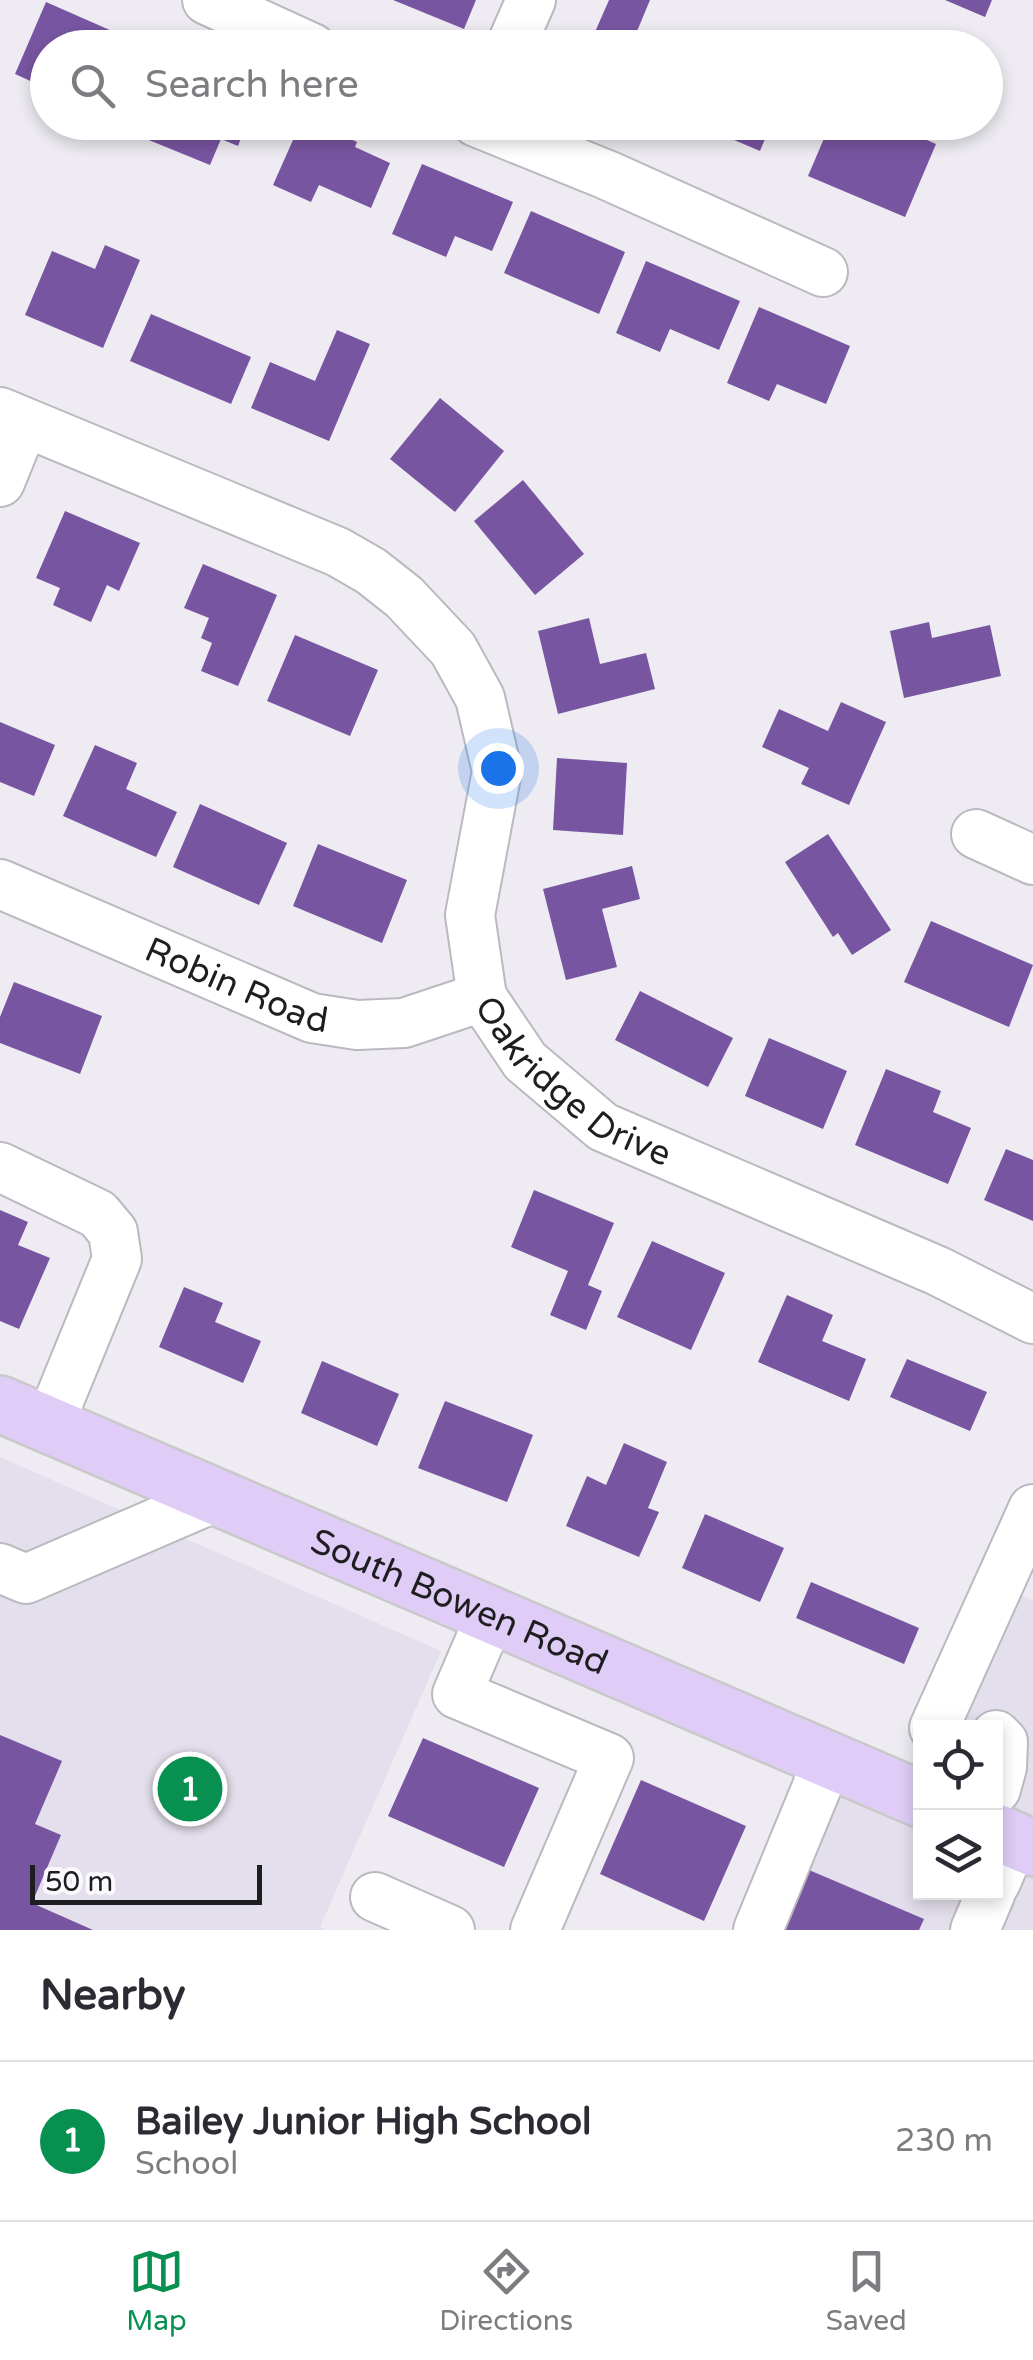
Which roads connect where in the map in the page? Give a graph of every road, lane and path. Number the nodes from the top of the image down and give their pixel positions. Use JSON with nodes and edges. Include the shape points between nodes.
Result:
{"nodes":[{"id":1,"x":208,"y":0,"type":"edge"},
{"id":2,"x":532,"y":0,"type":"edge"},
{"id":3,"x":273,"y":30,"type":"edge"},
{"id":4,"x":518,"y":30,"type":"edge"},
{"id":5,"x":520,"y":140,"type":"edge"},
{"id":6,"x":824,"y":272,"type":"dead end"},
{"id":7,"x":12,"y":418,"type":"edge"},
{"id":8,"x":0,"y":482,"type":"edge"},
{"id":9,"x":976,"y":834,"type":"dead end"},
{"id":10,"x":1033,"y":860,"type":"edge"},
{"id":11,"x":0,"y":884,"type":"edge"},
{"id":12,"x":482,"y":997,"type":"junction"},
{"id":13,"x":0,"y":1167,"type":"edge"},
{"id":14,"x":1033,"y":1319,"type":"edge"},
{"id":15,"x":24,"y":1415,"type":"edge"},
{"id":16,"x":216,"y":1497,"type":"junction"},
{"id":17,"x":1033,"y":1509,"type":"edge"},
{"id":18,"x":0,"y":1568,"type":"edge"},
{"id":19,"x":1013,"y":1603,"type":"edge"},
{"id":20,"x":490,"y":1615,"type":"junction"},
{"id":21,"x":939,"y":1716,"type":"edge"},
{"id":22,"x":828,"y":1760,"type":"junction"},
{"id":23,"x":913,"y":1781,"type":"edge"},
{"id":24,"x":375,"y":1898,"type":"dead end"},
{"id":25,"x":988,"y":1900,"type":"edge"},
{"id":26,"x":450,"y":1930,"type":"edge"},
{"id":27,"x":536,"y":1930,"type":"edge"},
{"id":28,"x":758,"y":1930,"type":"edge"},
{"id":29,"x":975,"y":1930,"type":"edge"}],
"edges":[{"from":1,"to":3,"type":"street"},
{"from":2,"to":4,"type":"street"},
{"from":5,"to":6,"type":"street"},
{"from":7,"to":8,"type":"street"},
{"from":7,"to":12,"type":"street","name":"Oakridge Drive","via":[[338,552],[404,597],[453,649],[480,698],[497,770],[470,915]]},
{"from":9,"to":10,"type":"street"},
{"from":11,"to":12,"type":"street","name":"Robin Road","via":[[312,1018],[404,1024]]},
{"from":12,"to":14,"type":"street","name":"Oakridge Drive","via":[[525,1061],[603,1127]]},
{"from":13,"to":15,"type":"street","via":[[98,1214],[113,1232],[117,1259]]},
{"from":15,"to":16,"type":"main road","name":"South Bowen Road"},
{"from":16,"to":18,"type":"street","via":[[26,1579]]},
{"from":16,"to":20,"type":"main road","name":"South Bowen Road"},
{"from":17,"to":19,"type":"street"},
{"from":19,"to":21,"type":"street"},
{"from":20,"to":22,"type":"main road","name":"South Bowen Road"},
{"from":20,"to":27,"type":"street","via":[[457,1694],[609,1758]]},
{"from":22,"to":23,"type":"main road","name":"South Bowen Road"},
{"from":22,"to":28,"type":"street"},
{"from":24,"to":26,"type":"street"},
{"from":25,"to":29,"type":"street"}]}
